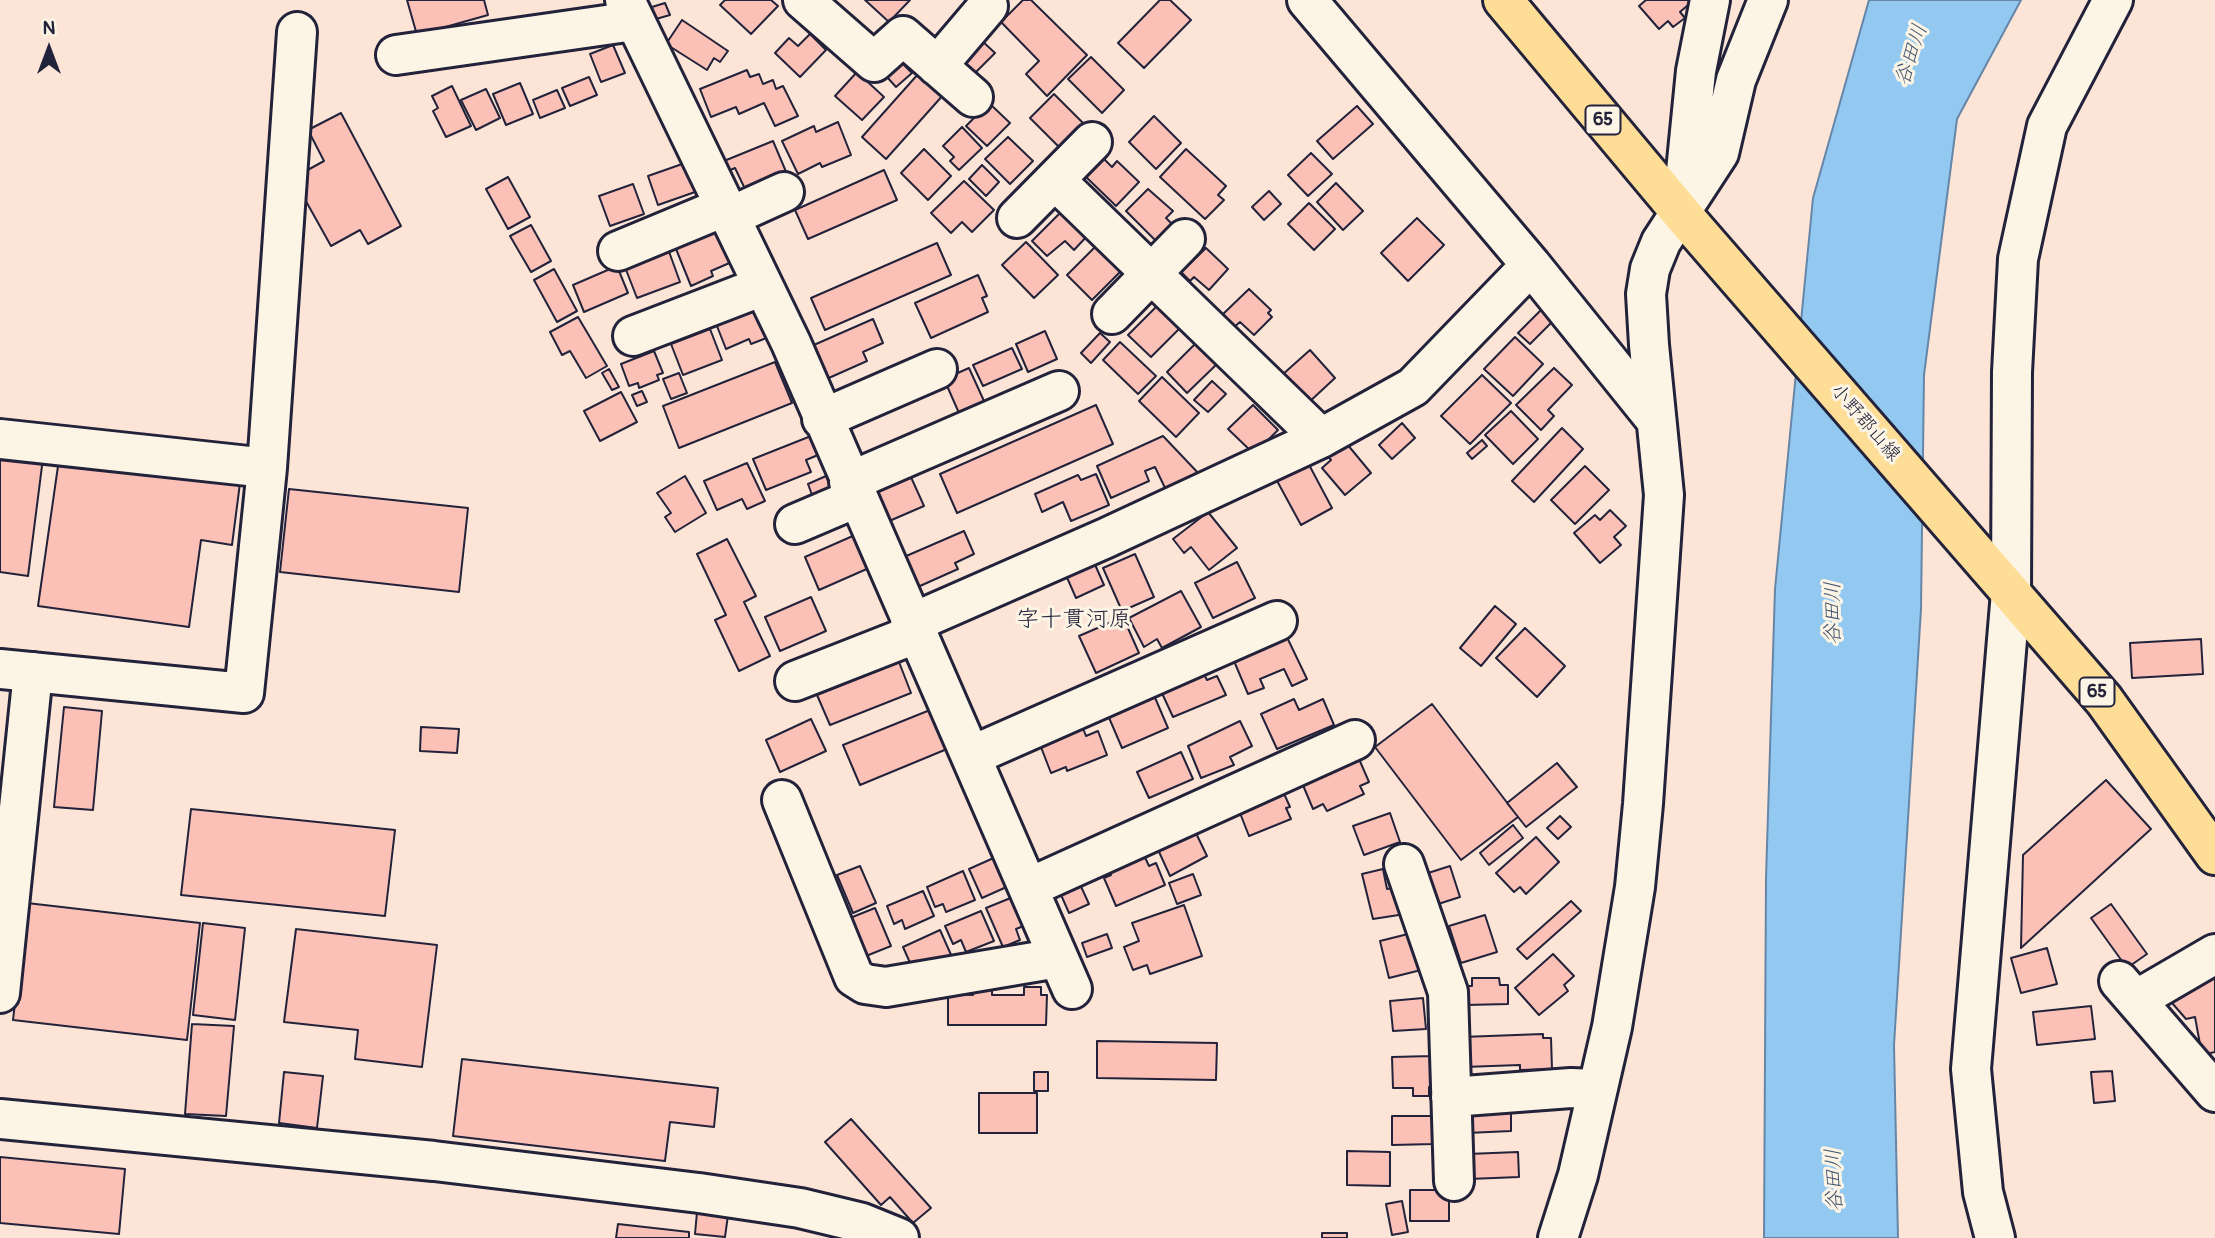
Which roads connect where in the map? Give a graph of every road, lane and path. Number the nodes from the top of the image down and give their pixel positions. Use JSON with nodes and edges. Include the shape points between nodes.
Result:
{"nodes":[{"id":1,"x":803,"y":0,"type":"edge"},
{"id":2,"x":1307,"y":0,"type":"edge"},
{"id":3,"x":1503,"y":0,"type":"edge"},
{"id":4,"x":1710,"y":0,"type":"edge"},
{"id":5,"x":1768,"y":0,"type":"edge"},
{"id":6,"x":2113,"y":0,"type":"edge"},
{"id":7,"x":988,"y":6,"type":"dead end"},
{"id":8,"x":629,"y":10,"type":"edge"},
{"id":9,"x":297,"y":32,"type":"dead end"},
{"id":10,"x":396,"y":55,"type":"dead end"},
{"id":11,"x":937,"y":66,"type":"junction"},
{"id":12,"x":973,"y":97,"type":"dead end"},
{"id":13,"x":1092,"y":142,"type":"dead end"},
{"id":14,"x":1056,"y":181,"type":"junction"},
{"id":15,"x":783,"y":192,"type":"dead end"},
{"id":16,"x":727,"y":212,"type":"junction"},
{"id":17,"x":1017,"y":218,"type":"dead end"},
{"id":18,"x":1693,"y":227,"type":"junction"},
{"id":19,"x":1185,"y":239,"type":"dead end"},
{"id":20,"x":618,"y":251,"type":"dead end"},
{"id":21,"x":1531,"y":265,"type":"junction"},
{"id":22,"x":1151,"y":273,"type":"junction"},
{"id":23,"x":763,"y":286,"type":"junction"},
{"id":24,"x":1112,"y":314,"type":"dead end"},
{"id":25,"x":633,"y":336,"type":"dead end"},
{"id":26,"x":937,"y":369,"type":"dead end"},
{"id":27,"x":1059,"y":391,"type":"dead end"},
{"id":28,"x":822,"y":419,"type":"junction"},
{"id":29,"x":1656,"y":419,"type":"junction"},
{"id":30,"x":1321,"y":438,"type":"junction"},
{"id":31,"x":0,"y":439,"type":"edge"},
{"id":32,"x":267,"y":468,"type":"junction"},
{"id":33,"x":852,"y":490,"type":"junction"},
{"id":34,"x":796,"y":524,"type":"dead end"},
{"id":35,"x":2011,"y":592,"type":"junction"},
{"id":36,"x":1277,"y":621,"type":"dead end"},
{"id":37,"x":913,"y":629,"type":"junction"},
{"id":38,"x":16,"y":670,"type":"edge"},
{"id":39,"x":795,"y":681,"type":"dead end"},
{"id":40,"x":1355,"y":740,"type":"dead end"},
{"id":41,"x":971,"y":756,"type":"junction"},
{"id":42,"x":782,"y":800,"type":"dead end"},
{"id":43,"x":2215,"y":855,"type":"edge"},
{"id":44,"x":1404,"y":864,"type":"dead end"},
{"id":45,"x":1028,"y":888,"type":"junction"},
{"id":46,"x":2215,"y":954,"type":"edge"},
{"id":47,"x":0,"y":993,"type":"edge"},
{"id":48,"x":1597,"y":1090,"type":"junction"},
{"id":49,"x":2215,"y":1092,"type":"edge"},
{"id":50,"x":1451,"y":1097,"type":"junction"},
{"id":51,"x":0,"y":1119,"type":"edge"},
{"id":52,"x":1454,"y":1181,"type":"dead end"},
{"id":53,"x":899,"y":1238,"type":"edge"},
{"id":54,"x":1558,"y":1238,"type":"edge"},
{"id":55,"x":1995,"y":1238,"type":"edge"}],
"edges":[{"from":1,"to":11,"type":"street","via":[[874,62],[903,36]]},
{"from":2,"to":21,"type":"street"},
{"from":3,"to":18,"type":"main road","name":"小野郡山線","number":"65"},
{"from":4,"to":18,"type":"street","via":[[1696,71]]},
{"from":5,"to":18,"type":"street","via":[[1736,80],[1720,153]]},
{"from":6,"to":35,"type":"street","via":[[2047,126],[2018,259],[2012,372]]},
{"from":7,"to":11,"type":"street"},
{"from":8,"to":10,"type":"street"},
{"from":8,"to":16,"type":"street"},
{"from":9,"to":32,"type":"street"},
{"from":11,"to":12,"type":"street"},
{"from":13,"to":14,"type":"street"},
{"from":14,"to":17,"type":"street"},
{"from":14,"to":22,"type":"street"},
{"from":15,"to":16,"type":"street"},
{"from":16,"to":20,"type":"street"},
{"from":16,"to":23,"type":"street"},
{"from":18,"to":29,"type":"street","via":[[1661,242],[1650,269],[1646,294]]},
{"from":18,"to":35,"type":"main road","name":"小野郡山線","number":"65"},
{"from":19,"to":22,"type":"street"},
{"from":21,"to":29,"type":"street"},
{"from":21,"to":30,"type":"street","via":[[1413,387]]},
{"from":22,"to":24,"type":"street"},
{"from":22,"to":30,"type":"street"},
{"from":23,"to":25,"type":"street"},
{"from":23,"to":28,"type":"street"},
{"from":26,"to":28,"type":"street"},
{"from":27,"to":33,"type":"street"},
{"from":28,"to":33,"type":"street"},
{"from":29,"to":48,"type":"street","via":[[1664,495],[1643,804],[1635,887]]},
{"from":30,"to":37,"type":"street"},
{"from":31,"to":32,"type":"street"},
{"from":32,"to":38,"type":"street","via":[[244,693]]},
{"from":33,"to":34,"type":"street"},
{"from":33,"to":37,"type":"street"},
{"from":35,"to":43,"type":"main road","name":"小野郡山線","number":"65","via":[[2104,700]]},
{"from":35,"to":55,"type":"street","via":[[1971,1069],[1983,1192]]},
{"from":36,"to":41,"type":"street"},
{"from":37,"to":39,"type":"street"},
{"from":37,"to":41,"type":"street"},
{"from":38,"to":47,"type":"street"},
{"from":40,"to":45,"type":"street"},
{"from":41,"to":45,"type":"street"},
{"from":42,"to":45,"type":"street","via":[[854,977],[866,984],[886,987],[1065,974]]},
{"from":44,"to":50,"type":"street","via":[[1448,992]]},
{"from":46,"to":49,"type":"street","via":[[2128,990]]},
{"from":48,"to":50,"type":"street"},
{"from":48,"to":54,"type":"street"},
{"from":50,"to":52,"type":"street"},
{"from":51,"to":53,"type":"street","via":[[662,1188],[800,1208],[862,1223]]}]}
